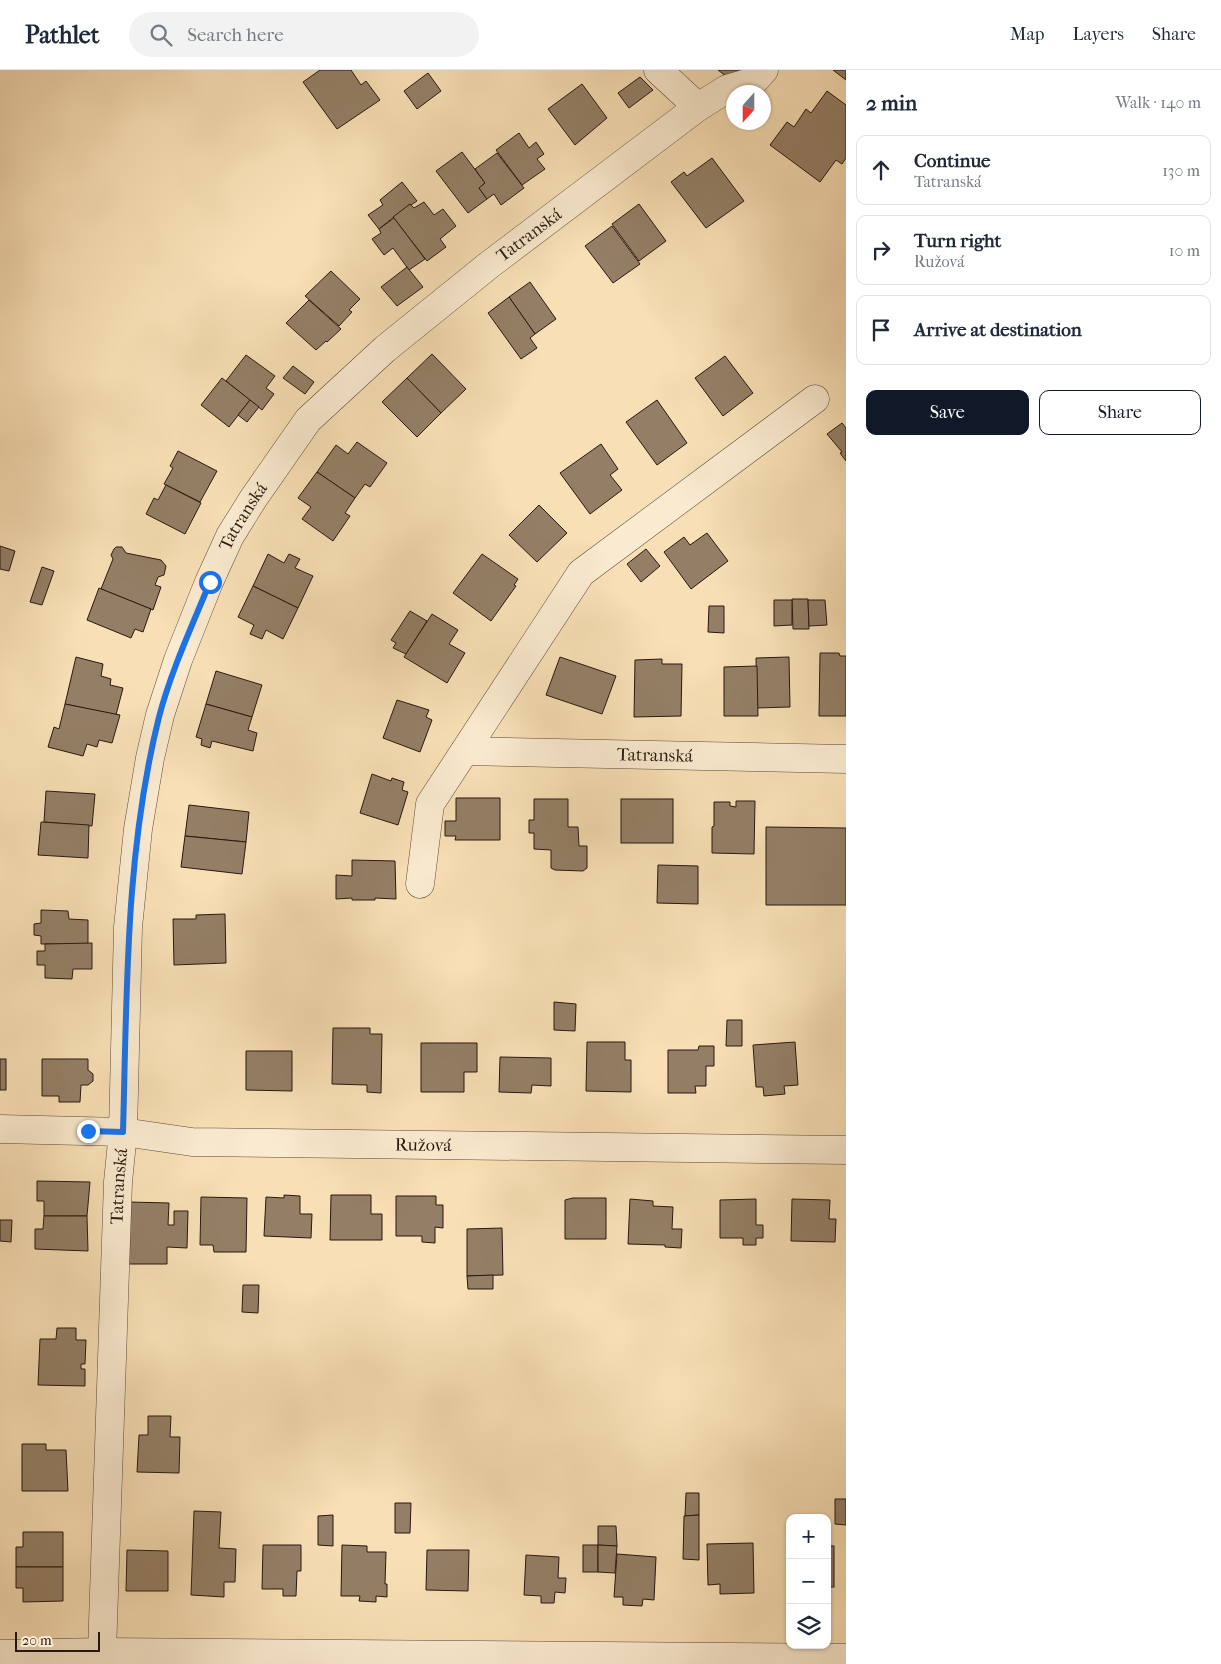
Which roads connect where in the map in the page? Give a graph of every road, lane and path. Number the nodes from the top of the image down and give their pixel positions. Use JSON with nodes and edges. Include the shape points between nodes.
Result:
{"nodes":[{"id":1,"x":658,"y":70,"type":"edge"},
{"id":2,"x":764,"y":70,"type":"edge"},
{"id":3,"x":698,"y":107,"type":"junction"},
{"id":4,"x":815,"y":399,"type":"dead end"},
{"id":5,"x":506,"y":688,"type":"junction"},
{"id":6,"x":465,"y":752,"type":"junction"},
{"id":7,"x":539,"y":753,"type":"junction"},
{"id":8,"x":846,"y":759,"type":"edge"},
{"id":9,"x":420,"y":884,"type":"dead end"},
{"id":10,"x":0,"y":1129,"type":"edge"},
{"id":11,"x":123,"y":1132,"type":"junction"},
{"id":12,"x":846,"y":1150,"type":"edge"},
{"id":13,"x":102,"y":1652,"type":"junction"},
{"id":14,"x":0,"y":1654,"type":"edge"},
{"id":15,"x":846,"y":1658,"type":"edge"},
{"id":16,"x":390,"y":1659,"type":"edge"}],
"edges":[{"from":1,"to":3,"type":"street"},
{"from":2,"to":3,"type":"street","name":"Tatranská","via":[[754,81],[727,89]]},
{"from":3,"to":11,"type":"street","name":"Tatranská","via":[[384,348],[308,420],[230,536],[178,660],[150,758],[138,829],[128,927]]},
{"from":4,"to":5,"type":"street","via":[[581,572]]},
{"from":5,"to":6,"type":"street"},
{"from":5,"to":7,"type":"street","via":[[501,726],[507,737]]},
{"from":6,"to":7,"type":"street","name":"Tatranská"},
{"from":6,"to":9,"type":"street","via":[[430,804]]},
{"from":7,"to":8,"type":"street","name":"Tatranská"},
{"from":10,"to":11,"type":"street","name":"Ružová"},
{"from":11,"to":12,"type":"street","name":"Ružová","via":[[192,1142]]},
{"from":11,"to":13,"type":"street","name":"Tatranská","via":[[118,1182]]},
{"from":13,"to":14,"type":"street"},
{"from":13,"to":16,"type":"street"},
{"from":15,"to":16,"type":"street"}]}
